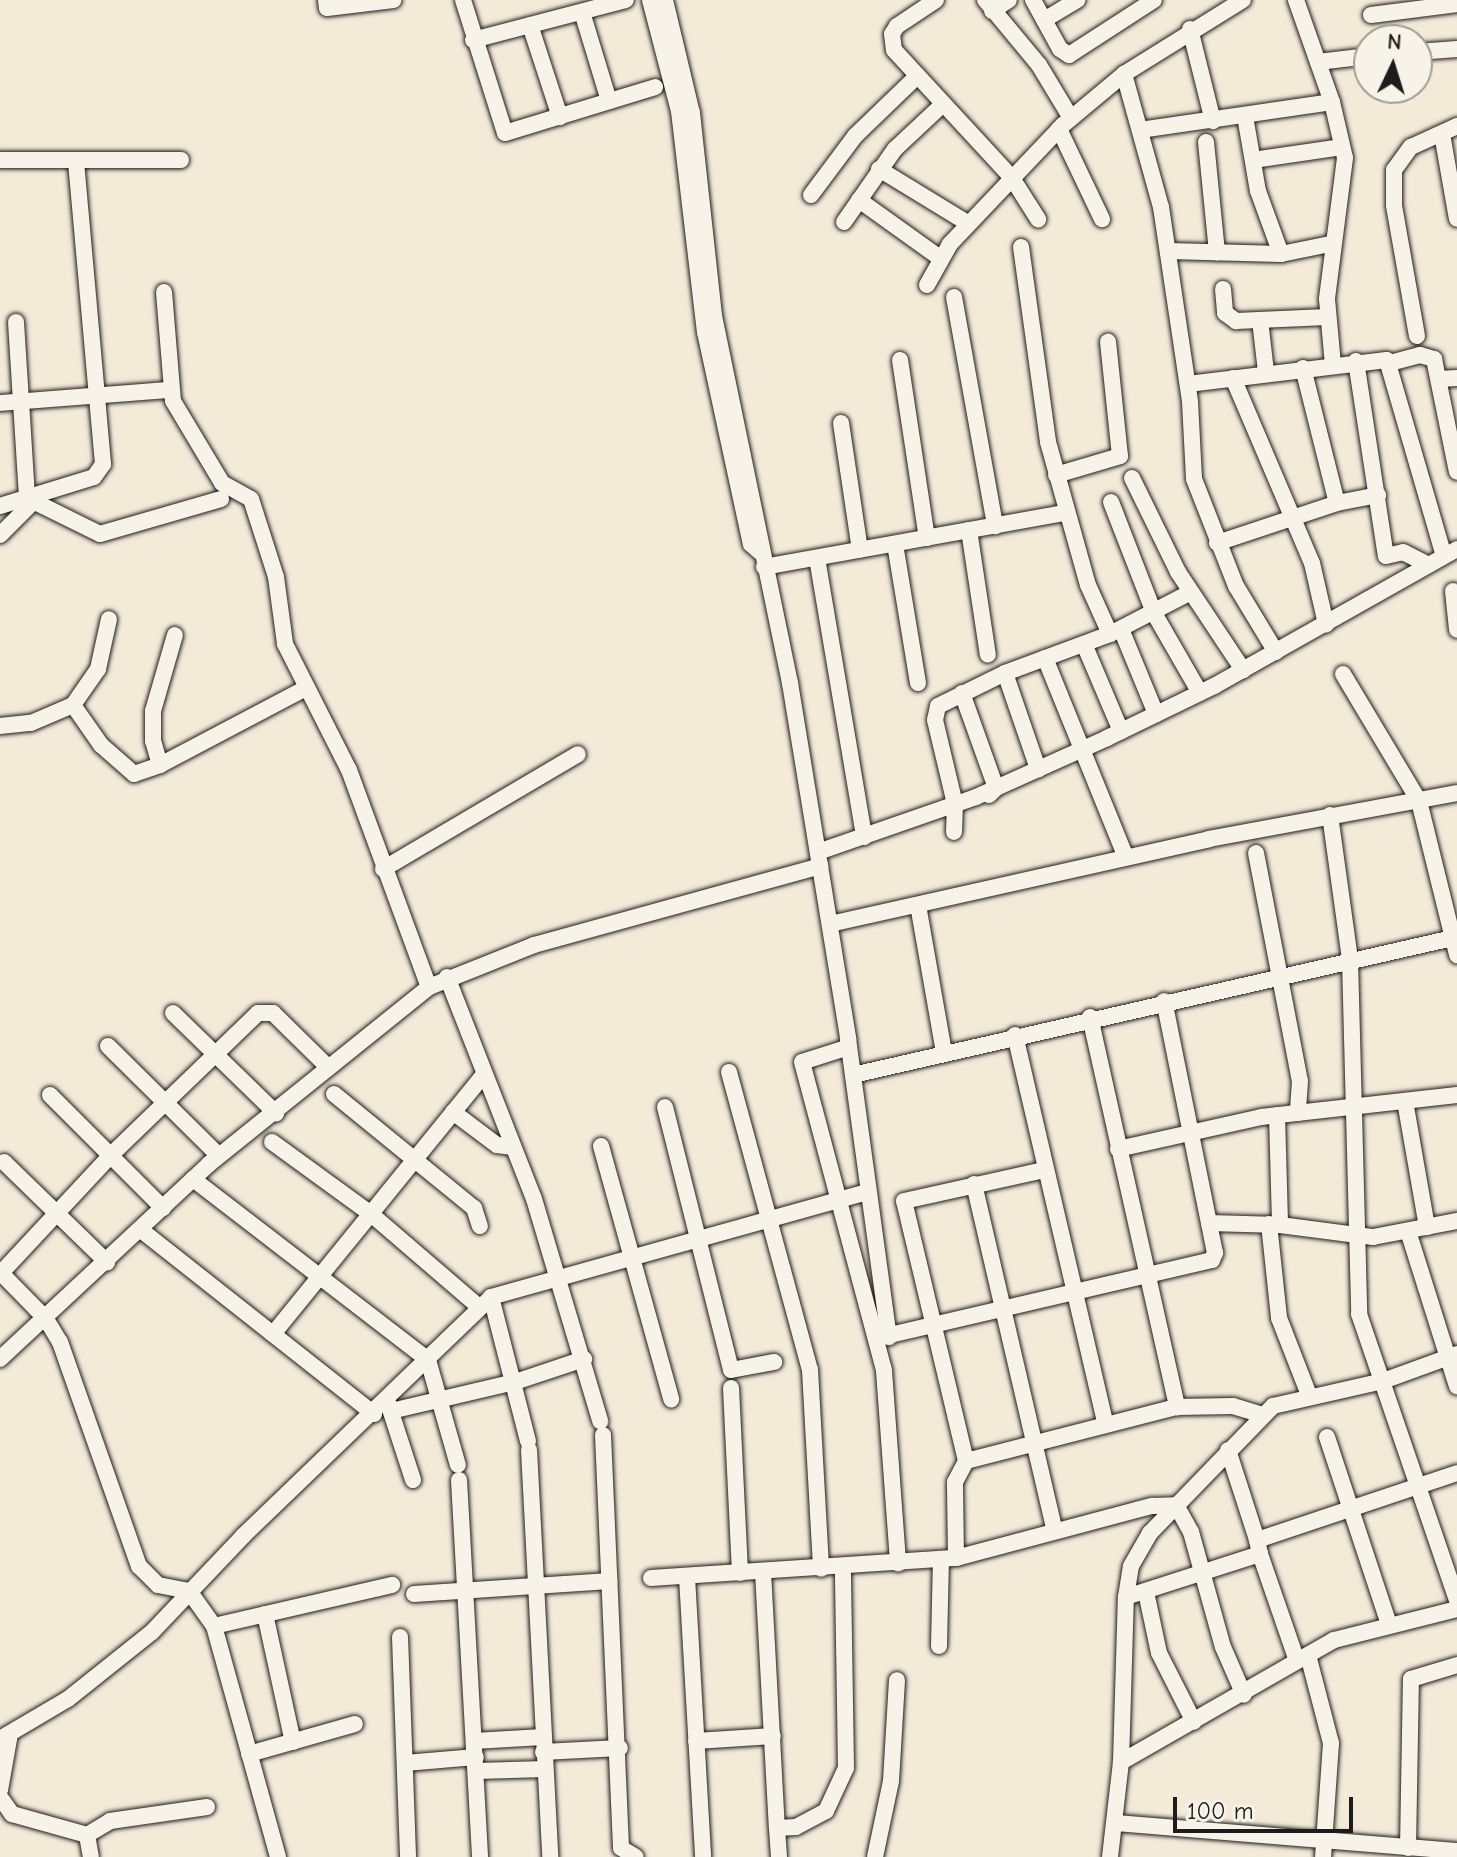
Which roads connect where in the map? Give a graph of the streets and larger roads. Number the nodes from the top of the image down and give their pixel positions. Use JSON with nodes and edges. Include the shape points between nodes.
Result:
{"nodes":[{"id":1,"x":326,"y":0,"type":"edge"},
{"id":2,"x":394,"y":0,"type":"edge"},
{"id":3,"x":463,"y":0,"type":"edge"},
{"id":4,"x":626,"y":0,"type":"edge"},
{"id":5,"x":650,"y":0,"type":"edge"},
{"id":6,"x":665,"y":0,"type":"edge"},
{"id":7,"x":936,"y":0,"type":"edge"},
{"id":8,"x":1009,"y":0,"type":"edge"},
{"id":9,"x":1033,"y":0,"type":"edge"},
{"id":10,"x":1077,"y":0,"type":"edge"},
{"id":11,"x":1154,"y":0,"type":"edge"},
{"id":12,"x":1243,"y":0,"type":"edge"},
{"id":13,"x":1296,"y":0,"type":"edge"},
{"id":14,"x":372,"y":1,"type":"edge"},
{"id":15,"x":1457,"y":4,"type":"edge"},
{"id":16,"x":988,"y":6,"type":"edge"},
{"id":17,"x":582,"y":12,"type":"junction"},
{"id":18,"x":1371,"y":15,"type":"dead end"},
{"id":19,"x":1044,"y":20,"type":"junction"},
{"id":20,"x":530,"y":25,"type":"junction"},
{"id":21,"x":1190,"y":29,"type":"junction"},
{"id":22,"x":473,"y":40,"type":"junction"},
{"id":23,"x":1457,"y":49,"type":"edge"},
{"id":24,"x":1433,"y":51,"type":"edge"},
{"id":25,"x":1353,"y":58,"type":"edge"},
{"id":26,"x":1318,"y":62,"type":"junction"},
{"id":27,"x":1124,"y":74,"type":"junction"},
{"id":28,"x":916,"y":77,"type":"junction"},
{"id":29,"x":655,"y":87,"type":"dead end"},
{"id":30,"x":609,"y":101,"type":"junction"},
{"id":31,"x":1332,"y":102,"type":"junction"},
{"id":32,"x":942,"y":105,"type":"junction"},
{"id":33,"x":1245,"y":116,"type":"junction"},
{"id":34,"x":560,"y":117,"type":"junction"},
{"id":35,"x":1213,"y":121,"type":"junction"},
{"id":36,"x":1065,"y":124,"type":"junction"},
{"id":37,"x":1140,"y":130,"type":"junction"},
{"id":38,"x":1449,"y":130,"type":"edge"},
{"id":39,"x":1206,"y":142,"type":"dead end"},
{"id":40,"x":1342,"y":147,"type":"junction"},
{"id":41,"x":0,"y":160,"type":"edge"},
{"id":42,"x":76,"y":160,"type":"junction"},
{"id":43,"x":181,"y":160,"type":"dead end"},
{"id":44,"x":1253,"y":160,"type":"junction"},
{"id":45,"x":879,"y":169,"type":"junction"},
{"id":46,"x":1012,"y":178,"type":"junction"},
{"id":47,"x":811,"y":195,"type":"dead end"},
{"id":48,"x":859,"y":200,"type":"junction"},
{"id":49,"x":1038,"y":219,"type":"dead end"},
{"id":50,"x":1102,"y":219,"type":"dead end"},
{"id":51,"x":1457,"y":219,"type":"edge"},
{"id":52,"x":844,"y":222,"type":"dead end"},
{"id":53,"x":969,"y":224,"type":"junction"},
{"id":54,"x":1330,"y":244,"type":"junction"},
{"id":55,"x":1021,"y":247,"type":"dead end"},
{"id":56,"x":1169,"y":251,"type":"junction"},
{"id":57,"x":1217,"y":252,"type":"junction"},
{"id":58,"x":1281,"y":254,"type":"junction"},
{"id":59,"x":940,"y":258,"type":"junction"},
{"id":60,"x":927,"y":285,"type":"dead end"},
{"id":61,"x":1223,"y":289,"type":"dead end"},
{"id":62,"x":164,"y":292,"type":"dead end"},
{"id":63,"x":954,"y":297,"type":"dead end"},
{"id":64,"x":1327,"y":317,"type":"junction"},
{"id":65,"x":1260,"y":320,"type":"junction"},
{"id":66,"x":16,"y":322,"type":"dead end"},
{"id":67,"x":1417,"y":336,"type":"dead end"},
{"id":68,"x":1108,"y":342,"type":"dead end"},
{"id":69,"x":900,"y":360,"type":"dead end"},
{"id":70,"x":1356,"y":361,"type":"junction"},
{"id":71,"x":1390,"y":363,"type":"junction"},
{"id":72,"x":1333,"y":365,"type":"junction"},
{"id":73,"x":1303,"y":368,"type":"junction"},
{"id":74,"x":1266,"y":372,"type":"junction"},
{"id":75,"x":1233,"y":378,"type":"junction"},
{"id":76,"x":1457,"y":378,"type":"edge"},
{"id":77,"x":1439,"y":379,"type":"junction"},
{"id":78,"x":1188,"y":384,"type":"junction"},
{"id":79,"x":170,"y":390,"type":"junction"},
{"id":80,"x":98,"y":395,"type":"junction"},
{"id":81,"x":21,"y":402,"type":"junction"},
{"id":82,"x":0,"y":403,"type":"edge"},
{"id":83,"x":841,"y":423,"type":"dead end"},
{"id":84,"x":1457,"y":472,"type":"edge"},
{"id":85,"x":1056,"y":475,"type":"junction"},
{"id":86,"x":1132,"y":478,"type":"dead end"},
{"id":87,"x":1378,"y":495,"type":"junction"},
{"id":88,"x":31,"y":499,"type":"junction"},
{"id":89,"x":221,"y":499,"type":"dead end"},
{"id":90,"x":1111,"y":502,"type":"dead end"},
{"id":91,"x":1337,"y":503,"type":"junction"},
{"id":92,"x":0,"y":506,"type":"edge"},
{"id":93,"x":1065,"y":513,"type":"junction"},
{"id":94,"x":1290,"y":517,"type":"junction"},
{"id":95,"x":995,"y":526,"type":"junction"},
{"id":96,"x":969,"y":530,"type":"junction"},
{"id":97,"x":0,"y":535,"type":"edge"},
{"id":98,"x":927,"y":538,"type":"junction"},
{"id":99,"x":1217,"y":543,"type":"junction"},
{"id":100,"x":895,"y":544,"type":"junction"},
{"id":101,"x":860,"y":550,"type":"junction"},
{"id":102,"x":1451,"y":553,"type":"edge"},
{"id":103,"x":817,"y":558,"type":"junction"},
{"id":104,"x":762,"y":560,"type":"junction"},
{"id":105,"x":1428,"y":565,"type":"junction"},
{"id":106,"x":1453,"y":591,"type":"dead end"},
{"id":107,"x":1191,"y":592,"type":"junction"},
{"id":108,"x":1154,"y":613,"type":"junction"},
{"id":109,"x":109,"y":619,"type":"dead end"},
{"id":110,"x":1326,"y":624,"type":"junction"},
{"id":111,"x":1457,"y":630,"type":"edge"},
{"id":112,"x":1115,"y":632,"type":"junction"},
{"id":113,"x":175,"y":635,"type":"dead end"},
{"id":114,"x":1084,"y":644,"type":"junction"},
{"id":115,"x":1276,"y":652,"type":"junction"},
{"id":116,"x":988,"y":655,"type":"dead end"},
{"id":117,"x":1045,"y":658,"type":"junction"},
{"id":118,"x":1243,"y":670,"type":"junction"},
{"id":119,"x":1005,"y":673,"type":"junction"},
{"id":120,"x":1343,"y":674,"type":"dead end"},
{"id":121,"x":918,"y":683,"type":"dead end"},
{"id":122,"x":304,"y":689,"type":"junction"},
{"id":123,"x":962,"y":693,"type":"junction"},
{"id":124,"x":1200,"y":693,"type":"junction"},
{"id":125,"x":73,"y":705,"type":"junction"},
{"id":126,"x":1156,"y":714,"type":"junction"},
{"id":127,"x":0,"y":726,"type":"edge"},
{"id":128,"x":1121,"y":731,"type":"junction"},
{"id":129,"x":1080,"y":749,"type":"junction"},
{"id":130,"x":578,"y":754,"type":"dead end"},
{"id":131,"x":160,"y":765,"type":"junction"},
{"id":132,"x":1038,"y":769,"type":"junction"},
{"id":133,"x":996,"y":788,"type":"junction"},
{"id":134,"x":1457,"y":793,"type":"edge"},
{"id":135,"x":1419,"y":801,"type":"junction"},
{"id":136,"x":955,"y":804,"type":"junction"},
{"id":137,"x":982,"y":805,"type":"dead end"},
{"id":138,"x":1330,"y":815,"type":"junction"},
{"id":139,"x":954,"y":832,"type":"dead end"},
{"id":140,"x":864,"y":837,"type":"junction"},
{"id":141,"x":1256,"y":853,"type":"dead end"},
{"id":142,"x":1126,"y":857,"type":"junction"},
{"id":143,"x":819,"y":859,"type":"junction"},
{"id":144,"x":383,"y":869,"type":"junction"},
{"id":145,"x":918,"y":905,"type":"junction"},
{"id":146,"x":830,"y":924,"type":"junction"},
{"id":147,"x":1456,"y":943,"type":"edge"},
{"id":148,"x":1350,"y":960,"type":"junction"},
{"id":149,"x":1281,"y":975,"type":"junction"},
{"id":150,"x":447,"y":977,"type":"junction"},
{"id":151,"x":429,"y":987,"type":"junction"},
{"id":152,"x":1164,"y":1001,"type":"junction"},
{"id":153,"x":173,"y":1013,"type":"dead end"},
{"id":154,"x":1090,"y":1017,"type":"junction"},
{"id":155,"x":1015,"y":1035,"type":"junction"},
{"id":156,"x":108,"y":1046,"type":"dead end"},
{"id":157,"x":849,"y":1047,"type":"junction"},
{"id":158,"x":944,"y":1052,"type":"junction"},
{"id":159,"x":216,"y":1055,"type":"junction"},
{"id":160,"x":329,"y":1068,"type":"junction"},
{"id":161,"x":729,"y":1072,"type":"dead end"},
{"id":162,"x":853,"y":1075,"type":"junction"},
{"id":163,"x":483,"y":1076,"type":"junction"},
{"id":164,"x":334,"y":1094,"type":"dead end"},
{"id":165,"x":50,"y":1095,"type":"dead end"},
{"id":166,"x":1457,"y":1095,"type":"edge"},
{"id":167,"x":1405,"y":1101,"type":"junction"},
{"id":168,"x":166,"y":1103,"type":"junction"},
{"id":169,"x":665,"y":1107,"type":"dead end"},
{"id":170,"x":1355,"y":1108,"type":"junction"},
{"id":171,"x":453,"y":1112,"type":"junction"},
{"id":172,"x":276,"y":1113,"type":"junction"},
{"id":173,"x":1298,"y":1113,"type":"junction"},
{"id":174,"x":1277,"y":1115,"type":"junction"},
{"id":175,"x":1191,"y":1132,"type":"junction"},
{"id":176,"x":272,"y":1142,"type":"dead end"},
{"id":177,"x":601,"y":1146,"type":"dead end"},
{"id":178,"x":513,"y":1147,"type":"junction"},
{"id":179,"x":1118,"y":1149,"type":"junction"},
{"id":180,"x":111,"y":1155,"type":"junction"},
{"id":181,"x":219,"y":1156,"type":"junction"},
{"id":182,"x":416,"y":1157,"type":"junction"},
{"id":183,"x":4,"y":1162,"type":"dead end"},
{"id":184,"x":1044,"y":1170,"type":"junction"},
{"id":185,"x":193,"y":1179,"type":"junction"},
{"id":186,"x":974,"y":1184,"type":"junction"},
{"id":187,"x":868,"y":1192,"type":"junction"},
{"id":188,"x":836,"y":1201,"type":"junction"},
{"id":189,"x":163,"y":1208,"type":"junction"},
{"id":190,"x":57,"y":1213,"type":"junction"},
{"id":191,"x":371,"y":1214,"type":"junction"},
{"id":192,"x":770,"y":1218,"type":"junction"},
{"id":193,"x":1457,"y":1221,"type":"edge"},
{"id":194,"x":1209,"y":1223,"type":"junction"},
{"id":195,"x":1274,"y":1225,"type":"junction"},
{"id":196,"x":480,"y":1226,"type":"dead end"},
{"id":197,"x":1427,"y":1227,"type":"junction"},
{"id":198,"x":141,"y":1230,"type":"junction"},
{"id":199,"x":1408,"y":1231,"type":"junction"},
{"id":200,"x":702,"y":1237,"type":"junction"},
{"id":201,"x":1356,"y":1237,"type":"junction"},
{"id":202,"x":632,"y":1255,"type":"junction"},
{"id":203,"x":107,"y":1262,"type":"junction"},
{"id":204,"x":0,"y":1273,"type":"edge"},
{"id":205,"x":321,"y":1275,"type":"junction"},
{"id":206,"x":560,"y":1276,"type":"junction"},
{"id":207,"x":1146,"y":1276,"type":"junction"},
{"id":208,"x":1072,"y":1295,"type":"junction"},
{"id":209,"x":485,"y":1302,"type":"junction"},
{"id":210,"x":1001,"y":1312,"type":"junction"},
{"id":211,"x":46,"y":1319,"type":"junction"},
{"id":212,"x":932,"y":1329,"type":"junction"},
{"id":213,"x":273,"y":1334,"type":"junction"},
{"id":214,"x":883,"y":1338,"type":"junction"},
{"id":215,"x":1452,"y":1356,"type":"edge"},
{"id":216,"x":0,"y":1359,"type":"edge"},
{"id":217,"x":584,"y":1359,"type":"junction"},
{"id":218,"x":428,"y":1360,"type":"junction"},
{"id":219,"x":774,"y":1362,"type":"dead end"},
{"id":220,"x":1383,"y":1381,"type":"junction"},
{"id":221,"x":515,"y":1382,"type":"junction"},
{"id":222,"x":1457,"y":1386,"type":"edge"},
{"id":223,"x":731,"y":1388,"type":"dead end"},
{"id":224,"x":1309,"y":1395,"type":"junction"},
{"id":225,"x":671,"y":1399,"type":"dead end"},
{"id":226,"x":440,"y":1401,"type":"junction"},
{"id":227,"x":1177,"y":1407,"type":"junction"},
{"id":228,"x":384,"y":1409,"type":"junction"},
{"id":229,"x":1260,"y":1414,"type":"junction"},
{"id":230,"x":1105,"y":1422,"type":"junction"},
{"id":231,"x":1327,"y":1437,"type":"dead end"},
{"id":232,"x":1034,"y":1441,"type":"junction"},
{"id":233,"x":1228,"y":1450,"type":"junction"},
{"id":234,"x":966,"y":1461,"type":"junction"},
{"id":235,"x":1457,"y":1473,"type":"edge"},
{"id":236,"x":413,"y":1480,"type":"dead end"},
{"id":237,"x":1417,"y":1486,"type":"junction"},
{"id":238,"x":1176,"y":1505,"type":"junction"},
{"id":239,"x":1351,"y":1510,"type":"junction"},
{"id":240,"x":1055,"y":1531,"type":"junction"},
{"id":241,"x":1258,"y":1547,"type":"junction"},
{"id":242,"x":949,"y":1559,"type":"junction"},
{"id":243,"x":898,"y":1563,"type":"junction"},
{"id":244,"x":843,"y":1568,"type":"junction"},
{"id":245,"x":821,"y":1569,"type":"junction"},
{"id":246,"x":763,"y":1572,"type":"junction"},
{"id":247,"x":740,"y":1573,"type":"junction"},
{"id":248,"x":1202,"y":1574,"type":"junction"},
{"id":249,"x":687,"y":1577,"type":"junction"},
{"id":250,"x":651,"y":1578,"type":"dead end"},
{"id":251,"x":610,"y":1581,"type":"junction"},
{"id":252,"x":534,"y":1584,"type":"junction"},
{"id":253,"x":392,"y":1585,"type":"dead end"},
{"id":254,"x":189,"y":1591,"type":"junction"},
{"id":255,"x":464,"y":1591,"type":"junction"},
{"id":256,"x":1146,"y":1592,"type":"junction"},
{"id":257,"x":414,"y":1594,"type":"dead end"},
{"id":258,"x":1126,"y":1597,"type":"junction"},
{"id":259,"x":1457,"y":1600,"type":"edge"},
{"id":260,"x":1457,"y":1609,"type":"edge"},
{"id":261,"x":265,"y":1614,"type":"junction"},
{"id":262,"x":1389,"y":1625,"type":"junction"},
{"id":263,"x":214,"y":1626,"type":"junction"},
{"id":264,"x":400,"y":1637,"type":"dead end"},
{"id":265,"x":939,"y":1646,"type":"dead end"},
{"id":266,"x":1303,"y":1658,"type":"junction"},
{"id":267,"x":1457,"y":1665,"type":"edge"},
{"id":268,"x":897,"y":1680,"type":"dead end"},
{"id":269,"x":1244,"y":1695,"type":"junction"},
{"id":270,"x":1194,"y":1722,"type":"junction"},
{"id":271,"x":355,"y":1724,"type":"dead end"},
{"id":272,"x":5,"y":1736,"type":"edge"},
{"id":273,"x":773,"y":1736,"type":"junction"},
{"id":274,"x":696,"y":1741,"type":"junction"},
{"id":275,"x":293,"y":1742,"type":"junction"},
{"id":276,"x":620,"y":1748,"type":"junction"},
{"id":277,"x":544,"y":1753,"type":"junction"},
{"id":278,"x":249,"y":1754,"type":"junction"},
{"id":279,"x":476,"y":1756,"type":"junction"},
{"id":280,"x":1121,"y":1762,"type":"junction"},
{"id":281,"x":405,"y":1763,"type":"junction"},
{"id":282,"x":0,"y":1790,"type":"edge"},
{"id":283,"x":0,"y":1797,"type":"edge"},
{"id":284,"x":207,"y":1807,"type":"dead end"},
{"id":285,"x":6,"y":1820,"type":"edge"},
{"id":286,"x":1115,"y":1823,"type":"junction"},
{"id":287,"x":777,"y":1828,"type":"junction"},
{"id":288,"x":87,"y":1835,"type":"junction"},
{"id":289,"x":1408,"y":1848,"type":"junction"},
{"id":290,"x":1323,"y":1849,"type":"edge"},
{"id":291,"x":1457,"y":1851,"type":"edge"},
{"id":292,"x":91,"y":1857,"type":"edge"},
{"id":293,"x":278,"y":1857,"type":"edge"},
{"id":294,"x":408,"y":1857,"type":"edge"},
{"id":295,"x":480,"y":1857,"type":"edge"},
{"id":296,"x":550,"y":1857,"type":"edge"},
{"id":297,"x":636,"y":1857,"type":"edge"},
{"id":298,"x":703,"y":1857,"type":"edge"},
{"id":299,"x":779,"y":1857,"type":"edge"},
{"id":300,"x":875,"y":1857,"type":"edge"},
{"id":301,"x":1110,"y":1857,"type":"edge"}],
"edges":[{"from":1,"to":14,"type":"street","via":[[327,8]]},
{"from":2,"to":14,"type":"street"},
{"from":3,"to":22,"type":"street"},
{"from":4,"to":17,"type":"street"},
{"from":5,"to":104,"type":"street","via":[[679,111],[705,332],[751,544]]},
{"from":6,"to":104,"type":"street","via":[[692,113],[714,316]]},
{"from":7,"to":28,"type":"street","via":[[886,39]]},
{"from":8,"to":16,"type":"street"},
{"from":9,"to":19,"type":"street"},
{"from":10,"to":19,"type":"street"},
{"from":11,"to":19,"type":"street","via":[[1069,55]]},
{"from":12,"to":21,"type":"street"},
{"from":13,"to":26,"type":"street"},
{"from":15,"to":18,"type":"street"},
{"from":16,"to":36,"type":"street","via":[[1039,65]]},
{"from":17,"to":20,"type":"street"},
{"from":17,"to":30,"type":"street"},
{"from":20,"to":22,"type":"street"},
{"from":20,"to":34,"type":"street"},
{"from":21,"to":27,"type":"street"},
{"from":21,"to":35,"type":"street"},
{"from":22,"to":34,"type":"street","via":[[505,133]]},
{"from":23,"to":24,"type":"street"},
{"from":25,"to":26,"type":"street"},
{"from":26,"to":31,"type":"street"},
{"from":27,"to":36,"type":"street"},
{"from":27,"to":37,"type":"street"},
{"from":28,"to":32,"type":"street"},
{"from":28,"to":47,"type":"street","via":[[855,136]]},
{"from":29,"to":30,"type":"street"},
{"from":30,"to":34,"type":"street"},
{"from":31,"to":33,"type":"street"},
{"from":31,"to":40,"type":"street"},
{"from":32,"to":45,"type":"street"},
{"from":32,"to":46,"type":"street"},
{"from":33,"to":35,"type":"street"},
{"from":33,"to":44,"type":"street"},
{"from":35,"to":37,"type":"street"},
{"from":36,"to":46,"type":"street"},
{"from":36,"to":50,"type":"street"},
{"from":37,"to":56,"type":"street"},
{"from":38,"to":51,"type":"street"},
{"from":38,"to":67,"type":"street","via":[[1411,147],[1399,159],[1392,186]]},
{"from":39,"to":57,"type":"street"},
{"from":40,"to":44,"type":"street"},
{"from":40,"to":54,"type":"street","via":[[1347,176]]},
{"from":41,"to":42,"type":"street"},
{"from":42,"to":43,"type":"street"},
{"from":42,"to":80,"type":"street"},
{"from":44,"to":58,"type":"street","via":[[1268,228]]},
{"from":45,"to":48,"type":"street"},
{"from":45,"to":53,"type":"street"},
{"from":46,"to":49,"type":"street"},
{"from":46,"to":53,"type":"street"},
{"from":48,"to":52,"type":"street"},
{"from":48,"to":59,"type":"street"},
{"from":53,"to":59,"type":"street"},
{"from":54,"to":58,"type":"street"},
{"from":54,"to":64,"type":"street"},
{"from":55,"to":85,"type":"street"},
{"from":56,"to":57,"type":"street"},
{"from":56,"to":78,"type":"street"},
{"from":57,"to":58,"type":"street"},
{"from":59,"to":60,"type":"street"},
{"from":61,"to":65,"type":"street","via":[[1229,318]]},
{"from":62,"to":79,"type":"street"},
{"from":63,"to":95,"type":"street"},
{"from":64,"to":65,"type":"street"},
{"from":64,"to":72,"type":"street"},
{"from":65,"to":74,"type":"street"},
{"from":66,"to":81,"type":"street"},
{"from":68,"to":85,"type":"street","via":[[1120,456]]},
{"from":69,"to":98,"type":"street"},
{"from":70,"to":71,"type":"street","via":[[1382,357]]},
{"from":70,"to":72,"type":"street"},
{"from":70,"to":87,"type":"street"},
{"from":71,"to":77,"type":"street","via":[[1429,355]]},
{"from":71,"to":102,"type":"street"},
{"from":72,"to":73,"type":"street"},
{"from":73,"to":74,"type":"street"},
{"from":73,"to":91,"type":"street"},
{"from":74,"to":75,"type":"street"},
{"from":75,"to":78,"type":"street"},
{"from":75,"to":94,"type":"street"},
{"from":76,"to":77,"type":"street"},
{"from":77,"to":84,"type":"street"},
{"from":78,"to":99,"type":"street","via":[[1194,479]]},
{"from":79,"to":80,"type":"street"},
{"from":79,"to":122,"type":"street","via":[[176,409],[222,483],[251,499],[276,577],[285,644]]},
{"from":80,"to":81,"type":"street"},
{"from":80,"to":88,"type":"street","via":[[99,472]]},
{"from":81,"to":82,"type":"street"},
{"from":81,"to":88,"type":"street"},
{"from":83,"to":101,"type":"street"},
{"from":85,"to":93,"type":"street"},
{"from":86,"to":107,"type":"street"},
{"from":87,"to":91,"type":"street"},
{"from":87,"to":105,"type":"street","via":[[1386,556],[1403,552]]},
{"from":88,"to":89,"type":"street","via":[[100,534]]},
{"from":88,"to":92,"type":"street"},
{"from":88,"to":97,"type":"street"},
{"from":90,"to":108,"type":"street"},
{"from":91,"to":94,"type":"street"},
{"from":93,"to":95,"type":"street"},
{"from":93,"to":112,"type":"street"},
{"from":94,"to":99,"type":"street"},
{"from":94,"to":110,"type":"street","via":[[1312,563]]},
{"from":95,"to":96,"type":"street"},
{"from":96,"to":98,"type":"street"},
{"from":96,"to":116,"type":"street"},
{"from":98,"to":100,"type":"street"},
{"from":99,"to":115,"type":"street"},
{"from":100,"to":101,"type":"street"},
{"from":100,"to":121,"type":"street"},
{"from":101,"to":103,"type":"street"},
{"from":102,"to":105,"type":"street"},
{"from":103,"to":104,"type":"street"},
{"from":103,"to":140,"type":"street"},
{"from":104,"to":143,"type":"street","via":[[790,683]]},
{"from":105,"to":110,"type":"street"},
{"from":106,"to":111,"type":"street"},
{"from":107,"to":108,"type":"street"},
{"from":107,"to":118,"type":"street"},
{"from":108,"to":112,"type":"street"},
{"from":108,"to":124,"type":"street"},
{"from":109,"to":125,"type":"street","via":[[98,669]]},
{"from":110,"to":115,"type":"street"},
{"from":112,"to":114,"type":"street"},
{"from":112,"to":126,"type":"street"},
{"from":113,"to":131,"type":"street","via":[[153,711]]},
{"from":114,"to":117,"type":"street"},
{"from":114,"to":128,"type":"street"},
{"from":115,"to":118,"type":"street"},
{"from":117,"to":119,"type":"street"},
{"from":117,"to":129,"type":"street"},
{"from":118,"to":124,"type":"street"},
{"from":119,"to":123,"type":"street"},
{"from":119,"to":132,"type":"street"},
{"from":120,"to":135,"type":"street"},
{"from":122,"to":131,"type":"street"},
{"from":122,"to":144,"type":"street","via":[[349,770]]},
{"from":123,"to":133,"type":"street"},
{"from":123,"to":136,"type":"street","via":[[935,713]]},
{"from":124,"to":126,"type":"street"},
{"from":125,"to":127,"type":"street","via":[[31,723]]},
{"from":125,"to":131,"type":"street","via":[[125,769],[145,773]]},
{"from":126,"to":128,"type":"street"},
{"from":128,"to":129,"type":"street"},
{"from":129,"to":132,"type":"street"},
{"from":129,"to":142,"type":"street"},
{"from":130,"to":144,"type":"street"},
{"from":132,"to":133,"type":"street"},
{"from":133,"to":136,"type":"street"},
{"from":133,"to":137,"type":"street"},
{"from":134,"to":135,"type":"street"},
{"from":135,"to":138,"type":"street"},
{"from":135,"to":147,"type":"street"},
{"from":136,"to":139,"type":"street"},
{"from":136,"to":140,"type":"street"},
{"from":138,"to":142,"type":"street"},
{"from":138,"to":148,"type":"street"},
{"from":140,"to":143,"type":"street"},
{"from":141,"to":149,"type":"street"},
{"from":142,"to":145,"type":"street"},
{"from":143,"to":146,"type":"street"},
{"from":143,"to":150,"type":"street"},
{"from":144,"to":151,"type":"street"},
{"from":145,"to":146,"type":"street"},
{"from":145,"to":158,"type":"street"},
{"from":146,"to":157,"type":"street"},
{"from":147,"to":148,"type":"street"},
{"from":148,"to":149,"type":"street"},
{"from":148,"to":170,"type":"street"},
{"from":149,"to":152,"type":"street"},
{"from":149,"to":173,"type":"street","via":[[1300,1081]]},
{"from":150,"to":151,"type":"street"},
{"from":150,"to":163,"type":"street"},
{"from":151,"to":160,"type":"street"},
{"from":152,"to":154,"type":"street"},
{"from":152,"to":175,"type":"street"},
{"from":153,"to":159,"type":"street"},
{"from":154,"to":155,"type":"street"},
{"from":154,"to":179,"type":"street"},
{"from":155,"to":158,"type":"street"},
{"from":155,"to":184,"type":"street"},
{"from":156,"to":168,"type":"street"},
{"from":157,"to":162,"type":"street"},
{"from":157,"to":188,"type":"street","via":[[802,1062]]},
{"from":158,"to":162,"type":"street"},
{"from":159,"to":160,"type":"street","via":[[251,1018],[266,1011]]},
{"from":159,"to":168,"type":"street"},
{"from":159,"to":172,"type":"street"},
{"from":160,"to":172,"type":"street"},
{"from":161,"to":192,"type":"street"},
{"from":162,"to":187,"type":"street"},
{"from":163,"to":171,"type":"street"},
{"from":163,"to":178,"type":"street"},
{"from":164,"to":182,"type":"street"},
{"from":165,"to":180,"type":"street"},
{"from":166,"to":167,"type":"street"},
{"from":167,"to":170,"type":"street"},
{"from":167,"to":197,"type":"street"},
{"from":168,"to":180,"type":"street"},
{"from":168,"to":181,"type":"street"},
{"from":169,"to":200,"type":"street"},
{"from":170,"to":173,"type":"street"},
{"from":170,"to":201,"type":"street"},
{"from":171,"to":178,"type":"street","via":[[497,1145]]},
{"from":171,"to":182,"type":"street"},
{"from":172,"to":181,"type":"street"},
{"from":173,"to":174,"type":"street"},
{"from":174,"to":175,"type":"street"},
{"from":174,"to":195,"type":"street"},
{"from":175,"to":179,"type":"street"},
{"from":175,"to":194,"type":"street"},
{"from":176,"to":191,"type":"street"},
{"from":177,"to":202,"type":"street"},
{"from":178,"to":206,"type":"street"},
{"from":179,"to":207,"type":"street"},
{"from":180,"to":189,"type":"street"},
{"from":180,"to":190,"type":"street"},
{"from":181,"to":185,"type":"street"},
{"from":182,"to":191,"type":"street"},
{"from":182,"to":196,"type":"street","via":[[474,1208]]},
{"from":183,"to":190,"type":"street"},
{"from":184,"to":186,"type":"street"},
{"from":184,"to":208,"type":"street"},
{"from":185,"to":189,"type":"street"},
{"from":185,"to":205,"type":"street"},
{"from":186,"to":210,"type":"street"},
{"from":186,"to":212,"type":"street","via":[[904,1201]]},
{"from":187,"to":188,"type":"street"},
{"from":187,"to":214,"type":"street"},
{"from":188,"to":192,"type":"street"},
{"from":188,"to":214,"type":"street"},
{"from":189,"to":198,"type":"street"},
{"from":190,"to":203,"type":"street"},
{"from":190,"to":204,"type":"street"},
{"from":191,"to":205,"type":"street"},
{"from":191,"to":209,"type":"street"},
{"from":192,"to":200,"type":"street"},
{"from":192,"to":245,"type":"street","via":[[810,1370]]},
{"from":193,"to":197,"type":"street"},
{"from":194,"to":195,"type":"street"},
{"from":194,"to":207,"type":"street","via":[[1212,1260]]},
{"from":195,"to":201,"type":"street"},
{"from":195,"to":224,"type":"street","via":[[1279,1318]]},
{"from":197,"to":199,"type":"street"},
{"from":198,"to":203,"type":"street"},
{"from":198,"to":213,"type":"street"},
{"from":199,"to":201,"type":"street"},
{"from":199,"to":215,"type":"street"},
{"from":200,"to":202,"type":"street"},
{"from":200,"to":219,"type":"street","via":[[731,1370]]},
{"from":201,"to":220,"type":"street","via":[[1359,1314]]},
{"from":202,"to":206,"type":"street"},
{"from":202,"to":225,"type":"street"},
{"from":203,"to":211,"type":"street"},
{"from":204,"to":211,"type":"street"},
{"from":205,"to":213,"type":"street"},
{"from":205,"to":218,"type":"street"},
{"from":206,"to":209,"type":"street"},
{"from":206,"to":217,"type":"street"},
{"from":207,"to":208,"type":"street"},
{"from":207,"to":227,"type":"street"},
{"from":208,"to":210,"type":"street"},
{"from":208,"to":230,"type":"street"},
{"from":209,"to":218,"type":"street"},
{"from":209,"to":221,"type":"street"},
{"from":210,"to":212,"type":"street"},
{"from":210,"to":232,"type":"street"},
{"from":211,"to":216,"type":"street"},
{"from":211,"to":254,"type":"street","via":[[70,1364],[139,1566],[158,1585]]},
{"from":212,"to":214,"type":"street"},
{"from":212,"to":234,"type":"street"},
{"from":213,"to":228,"type":"street"},
{"from":214,"to":243,"type":"street"},
{"from":215,"to":220,"type":"street"},
{"from":215,"to":222,"type":"street"},
{"from":217,"to":221,"type":"street"},
{"from":217,"to":251,"type":"street","via":[[602,1428]]},
{"from":218,"to":226,"type":"street"},
{"from":218,"to":228,"type":"street"},
{"from":220,"to":224,"type":"street"},
{"from":220,"to":237,"type":"street"},
{"from":221,"to":226,"type":"street"},
{"from":221,"to":252,"type":"street","via":[[528,1445]]},
{"from":223,"to":247,"type":"street"},
{"from":224,"to":229,"type":"street"},
{"from":226,"to":228,"type":"street"},
{"from":226,"to":255,"type":"street","via":[[459,1473]]},
{"from":227,"to":229,"type":"street","via":[[1233,1406]]},
{"from":227,"to":230,"type":"street"},
{"from":228,"to":236,"type":"street"},
{"from":228,"to":254,"type":"street"},
{"from":229,"to":233,"type":"street"},
{"from":230,"to":232,"type":"street"},
{"from":231,"to":239,"type":"street"},
{"from":232,"to":234,"type":"street"},
{"from":232,"to":240,"type":"street"},
{"from":233,"to":238,"type":"street"},
{"from":233,"to":241,"type":"street"},
{"from":234,"to":242,"type":"street","via":[[955,1482]]},
{"from":235,"to":237,"type":"street"},
{"from":237,"to":239,"type":"street"},
{"from":237,"to":259,"type":"street"},
{"from":238,"to":240,"type":"street"},
{"from":238,"to":248,"type":"street","via":[[1191,1532]]},
{"from":238,"to":258,"type":"street","via":[[1138,1549]]},
{"from":239,"to":241,"type":"street"},
{"from":239,"to":262,"type":"street"},
{"from":240,"to":242,"type":"street"},
{"from":241,"to":248,"type":"street"},
{"from":241,"to":266,"type":"street"},
{"from":242,"to":243,"type":"street"},
{"from":242,"to":265,"type":"street"},
{"from":243,"to":244,"type":"street"},
{"from":244,"to":245,"type":"street"},
{"from":244,"to":287,"type":"street","via":[[846,1768],[826,1811],[796,1827]]},
{"from":245,"to":246,"type":"street"},
{"from":246,"to":247,"type":"street"},
{"from":246,"to":273,"type":"street"},
{"from":247,"to":249,"type":"street"},
{"from":248,"to":256,"type":"street"},
{"from":248,"to":269,"type":"street"},
{"from":249,"to":250,"type":"street"},
{"from":249,"to":274,"type":"street"},
{"from":251,"to":252,"type":"street"},
{"from":251,"to":276,"type":"street"},
{"from":252,"to":255,"type":"street"},
{"from":252,"to":277,"type":"street"},
{"from":253,"to":261,"type":"street"},
{"from":254,"to":263,"type":"street"},
{"from":254,"to":272,"type":"street","via":[[152,1632],[112,1664]]},
{"from":255,"to":257,"type":"street"},
{"from":255,"to":279,"type":"street"},
{"from":256,"to":258,"type":"street"},
{"from":256,"to":270,"type":"street","via":[[1159,1653]]},
{"from":258,"to":280,"type":"street"},
{"from":260,"to":262,"type":"street"},
{"from":261,"to":263,"type":"street"},
{"from":261,"to":275,"type":"street"},
{"from":262,"to":266,"type":"street","via":[[1334,1640]]},
{"from":263,"to":278,"type":"street"},
{"from":264,"to":281,"type":"street"},
{"from":266,"to":269,"type":"street"},
{"from":266,"to":290,"type":"street","via":[[1329,1718]]},
{"from":267,"to":289,"type":"street","via":[[1411,1679]]},
{"from":268,"to":300,"type":"street","via":[[891,1781]]},
{"from":269,"to":270,"type":"street"},
{"from":270,"to":280,"type":"street"},
{"from":271,"to":275,"type":"street"},
{"from":272,"to":282,"type":"street"},
{"from":273,"to":274,"type":"street"},
{"from":273,"to":287,"type":"street"},
{"from":274,"to":298,"type":"street"},
{"from":275,"to":278,"type":"street"},
{"from":276,"to":277,"type":"street"},
{"from":276,"to":297,"type":"street","via":[[621,1848]]},
{"from":277,"to":279,"type":"street"},
{"from":277,"to":279,"type":"street"},
{"from":277,"to":296,"type":"street"},
{"from":278,"to":293,"type":"street"},
{"from":279,"to":281,"type":"street"},
{"from":279,"to":295,"type":"street"},
{"from":280,"to":286,"type":"street"},
{"from":281,"to":294,"type":"street"},
{"from":283,"to":285,"type":"street"},
{"from":284,"to":288,"type":"street","via":[[110,1821]]},
{"from":285,"to":288,"type":"street"},
{"from":286,"to":290,"type":"street"},
{"from":286,"to":301,"type":"street"},
{"from":287,"to":299,"type":"street"},
{"from":288,"to":292,"type":"street"},
{"from":289,"to":290,"type":"street"},
{"from":289,"to":291,"type":"street"}]}
